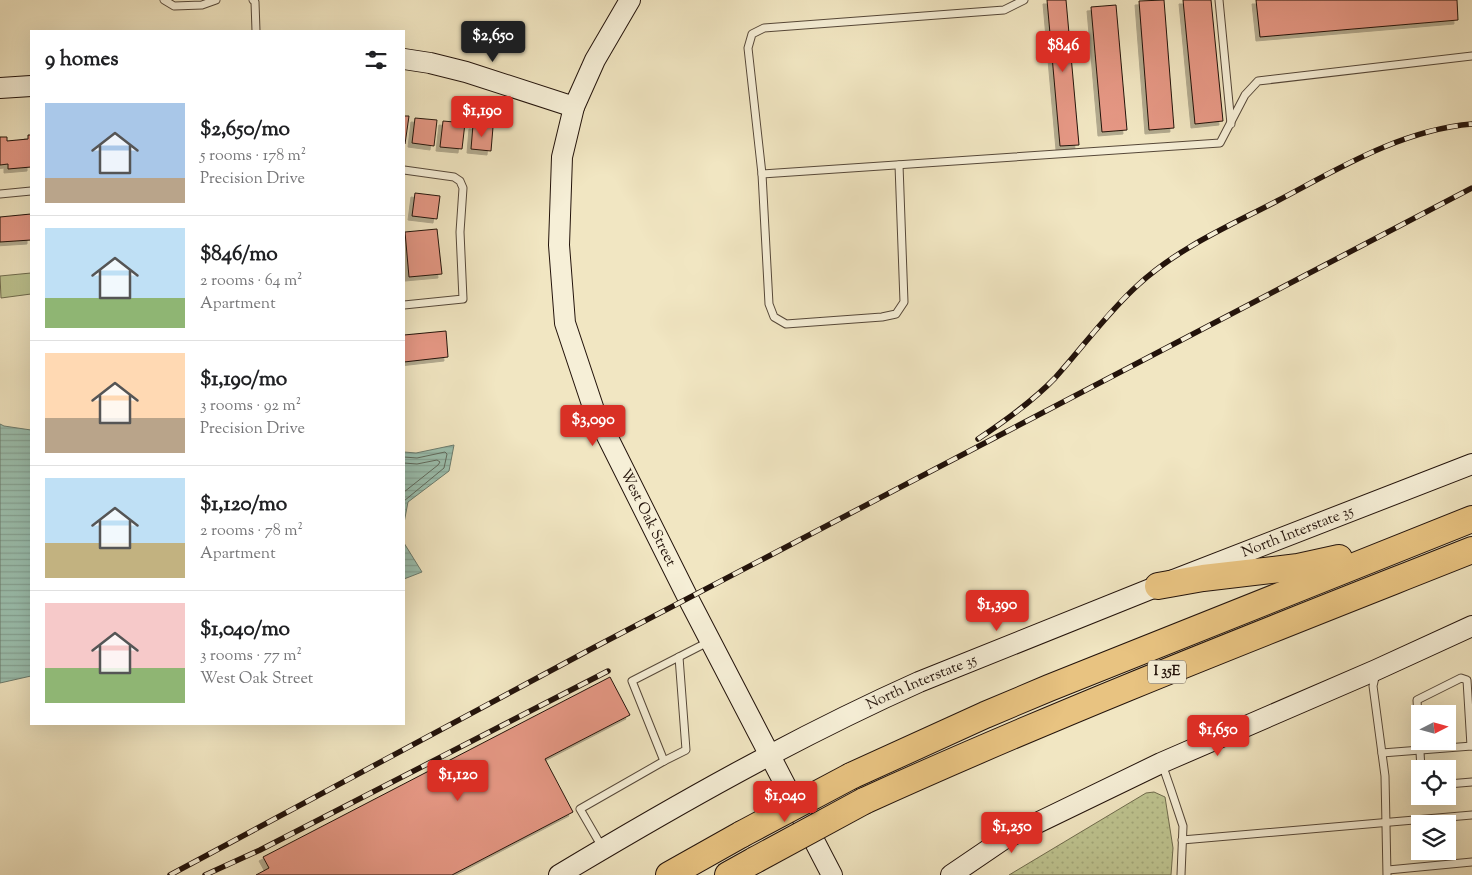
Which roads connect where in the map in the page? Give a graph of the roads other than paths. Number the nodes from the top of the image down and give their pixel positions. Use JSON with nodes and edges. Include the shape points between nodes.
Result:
{"nodes":[{"id":1,"x":164,"y":0,"type":"edge"},
{"id":2,"x":216,"y":0,"type":"edge"},
{"id":3,"x":630,"y":0,"type":"edge"},
{"id":4,"x":1024,"y":0,"type":"edge"},
{"id":5,"x":1219,"y":0,"type":"edge"},
{"id":6,"x":256,"y":1,"type":"edge"},
{"id":7,"x":256,"y":30,"type":"edge"},
{"id":8,"x":1472,"y":56,"type":"edge"},
{"id":9,"x":405,"y":59,"type":"edge"},
{"id":10,"x":30,"y":86,"type":"edge"},
{"id":11,"x":0,"y":88,"type":"edge"},
{"id":12,"x":574,"y":107,"type":"junction"},
{"id":13,"x":1231,"y":124,"type":"junction"},
{"id":14,"x":899,"y":165,"type":"junction"},
{"id":15,"x":405,"y":170,"type":"edge"},
{"id":16,"x":762,"y":174,"type":"junction"},
{"id":17,"x":30,"y":191,"type":"edge"},
{"id":18,"x":0,"y":194,"type":"edge"},
{"id":19,"x":405,"y":305,"type":"edge"},
{"id":20,"x":1472,"y":464,"type":"edge"},
{"id":21,"x":1472,"y":519,"type":"edge"},
{"id":22,"x":1439,"y":532,"type":"junction"},
{"id":23,"x":1472,"y":550,"type":"edge"},
{"id":24,"x":1158,"y":586,"type":"junction"},
{"id":25,"x":1472,"y":626,"type":"edge"},
{"id":26,"x":710,"y":640,"type":"junction"},
{"id":27,"x":679,"y":657,"type":"junction"},
{"id":28,"x":1376,"y":670,"type":"junction"},
{"id":29,"x":1417,"y":705,"type":"edge"},
{"id":30,"x":1472,"y":746,"type":"edge"},
{"id":31,"x":1456,"y":747,"type":"edge"},
{"id":32,"x":1420,"y":750,"type":"joint"},
{"id":33,"x":1382,"y":753,"type":"junction"},
{"id":34,"x":769,"y":755,"type":"junction"},
{"id":35,"x":664,"y":760,"type":"junction"},
{"id":36,"x":1421,"y":760,"type":"edge"},
{"id":37,"x":1161,"y":762,"type":"junction"},
{"id":38,"x":1472,"y":782,"type":"edge"},
{"id":39,"x":1456,"y":783,"type":"edge"},
{"id":40,"x":1472,"y":815,"type":"edge"},
{"id":41,"x":1387,"y":822,"type":"junction"},
{"id":42,"x":1182,"y":840,"type":"junction"},
{"id":43,"x":603,"y":848,"type":"junction"},
{"id":44,"x":1472,"y":862,"type":"edge"},
{"id":45,"x":1387,"y":872,"type":"edge"},
{"id":46,"x":559,"y":875,"type":"edge"},
{"id":47,"x":669,"y":875,"type":"edge"},
{"id":48,"x":728,"y":875,"type":"edge"},
{"id":49,"x":832,"y":875,"type":"edge"},
{"id":50,"x":951,"y":875,"type":"edge"},
{"id":51,"x":1181,"y":875,"type":"edge"}],
"edges":[{"from":1,"to":2,"type":"lane","via":[[174,6],[202,5]]},
{"from":3,"to":12,"type":"main road","name":"West Oak Street","via":[[595,60]]},
{"from":4,"to":16,"type":"lane","via":[[1004,10],[764,28],[752,34],[748,48]]},
{"from":5,"to":13,"type":"lane"},
{"from":6,"to":7,"type":"lane"},
{"from":8,"to":13,"type":"lane","via":[[1258,82],[1245,95]]},
{"from":9,"to":12,"type":"main road","via":[[466,72]]},
{"from":10,"to":11,"type":"main road"},
{"from":12,"to":26,"type":"main road","name":"West Oak Street","via":[[562,157],[559,245],[565,323],[594,410]]},
{"from":13,"to":14,"type":"lane","via":[[1220,143]]},
{"from":14,"to":16,"type":"lane"},
{"from":14,"to":16,"type":"lane","via":[[904,302],[896,314],[786,324],[774,317],[770,304]]},
{"from":15,"to":19,"type":"lane","via":[[454,177],[463,188],[460,232],[463,300]]},
{"from":17,"to":18,"type":"lane"},
{"from":20,"to":24,"type":"main road","name":"North Interstate 35"},
{"from":21,"to":22,"type":"highway"},
{"from":22,"to":24,"type":"highway","via":[[1298,567]]},
{"from":22,"to":47,"type":"highway","bridge":true,"via":[[960,726],[851,776]]},
{"from":23,"to":48,"type":"highway","number":"I 35E","bridge":true,"via":[[965,756],[864,801]]},
{"from":24,"to":34,"type":"main road","name":"North Interstate 35","via":[[911,685]]},
{"from":25,"to":28,"type":"main road"},
{"from":26,"to":27,"type":"lane"},
{"from":26,"to":34,"type":"main road","name":"West Oak Street"},
{"from":27,"to":35,"type":"lane","via":[[686,750]]},
{"from":27,"to":35,"type":"lane","via":[[632,681]]},
{"from":28,"to":33,"type":"lane","via":[[1373,686]]},
{"from":28,"to":37,"type":"main road"},
{"from":29,"to":30,"type":"lane","via":[[1417,700],[1461,678],[1467,680]]},
{"from":30,"to":31,"type":"lane"},
{"from":32,"to":33,"type":"lane"},
{"from":32,"to":36,"type":"lane"},
{"from":33,"to":41,"type":"lane"},
{"from":34,"to":43,"type":"main road","name":"North Interstate 35"},
{"from":34,"to":49,"type":"main road","name":"West Oak Street"},
{"from":35,"to":43,"type":"lane","via":[[580,809]]},
{"from":37,"to":42,"type":"lane","via":[[1183,826]]},
{"from":37,"to":50,"type":"main road","via":[[1004,839]]},
{"from":38,"to":39,"type":"lane"},
{"from":40,"to":41,"type":"lane"},
{"from":41,"to":42,"type":"lane"},
{"from":41,"to":45,"type":"lane"},
{"from":42,"to":51,"type":"lane"},
{"from":43,"to":46,"type":"main road","name":"North Interstate 35"},
{"from":44,"to":45,"type":"lane"}]}
